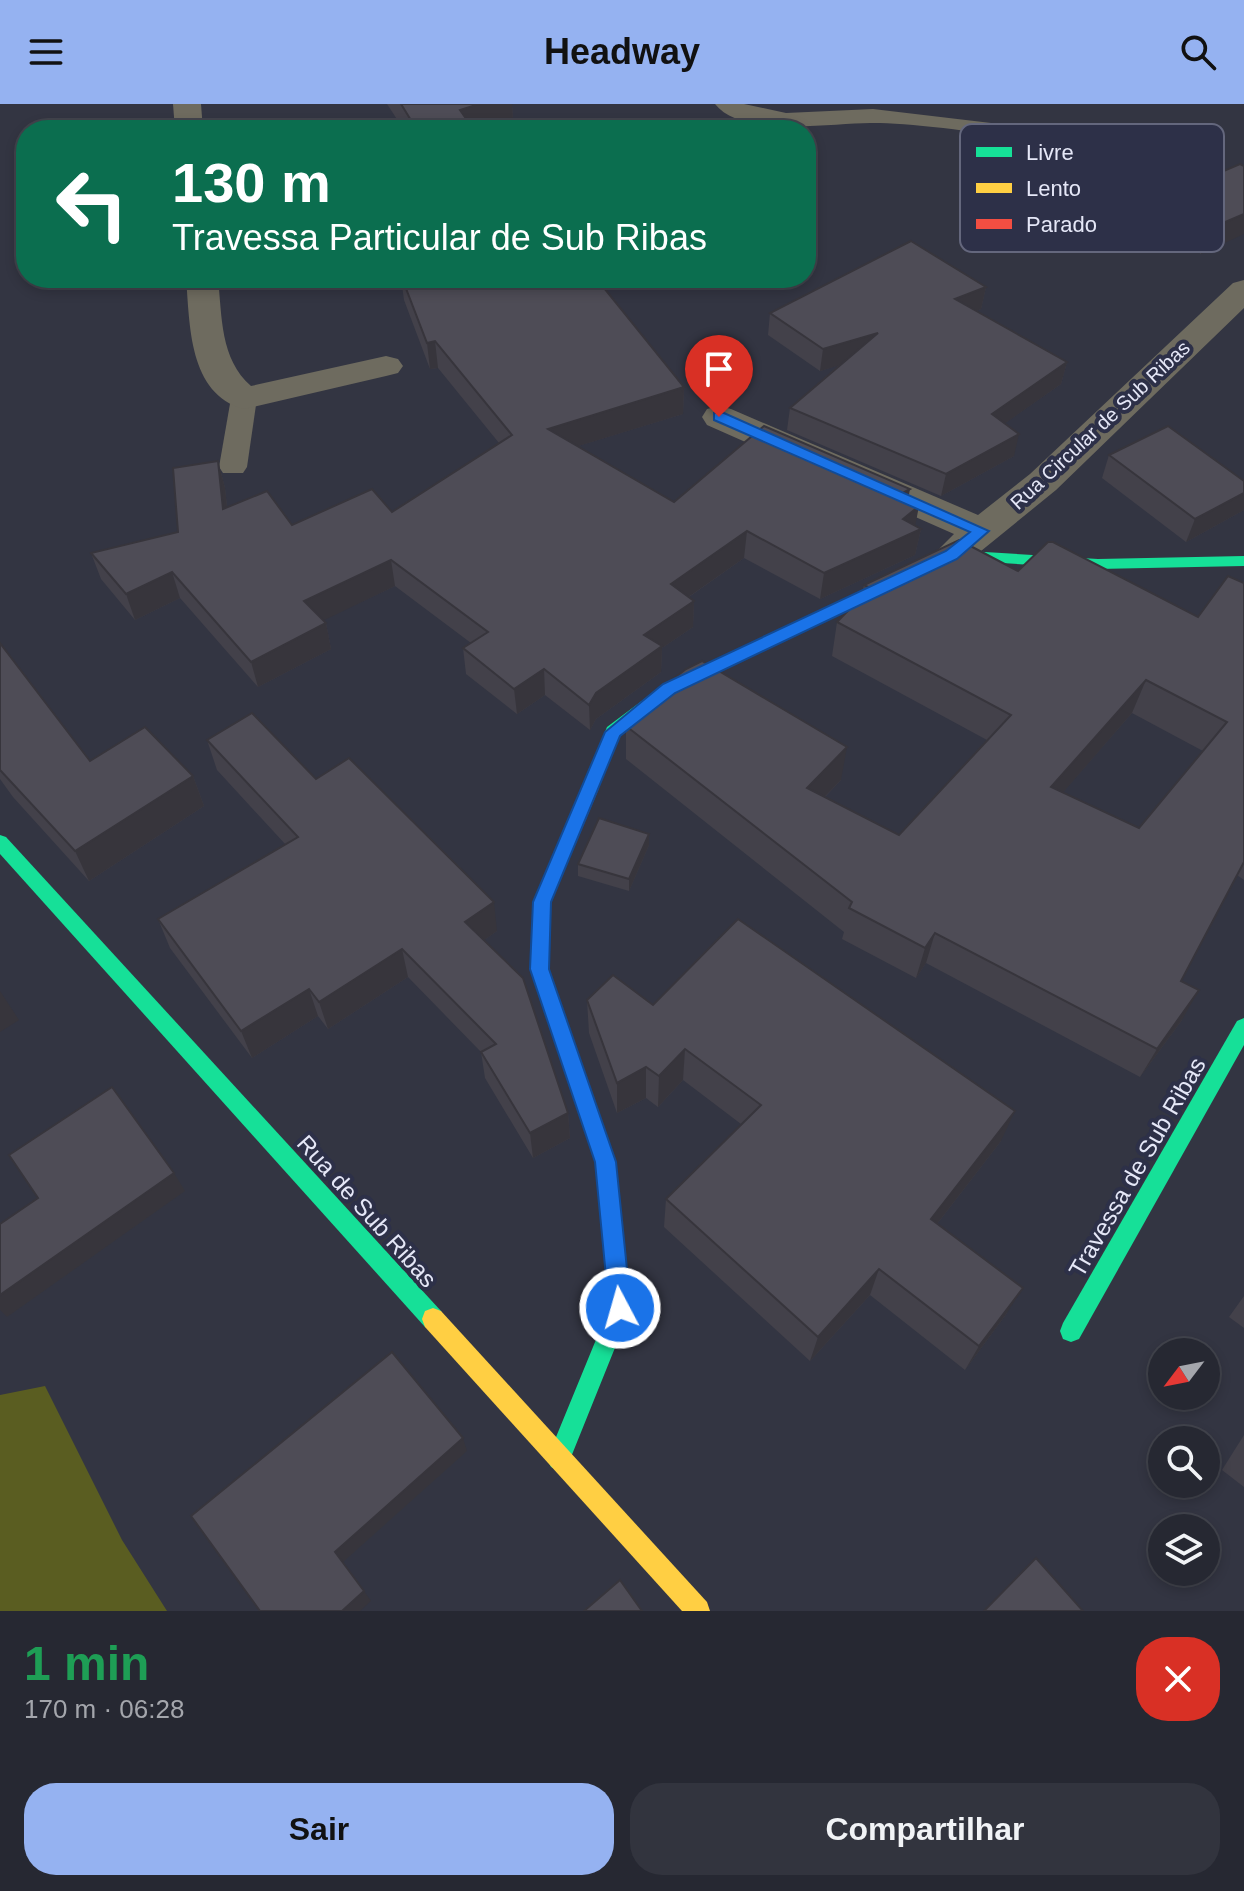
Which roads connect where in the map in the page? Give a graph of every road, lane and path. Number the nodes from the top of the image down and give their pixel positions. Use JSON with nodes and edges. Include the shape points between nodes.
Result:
{"nodes":[{"id":1,"x":726,"y":104,"type":"edge"},
{"id":2,"x":786,"y":120,"type":"edge"},
{"id":3,"x":786,"y":120,"type":"edge"},
{"id":4,"x":960,"y":126,"type":"edge"},
{"id":5,"x":203,"y":288,"type":"edge"},
{"id":6,"x":1244,"y":290,"type":"edge"},
{"id":7,"x":386,"y":366,"type":"dead end"},
{"id":8,"x":244,"y":398,"type":"junction"},
{"id":9,"x":719,"y":417,"type":"dead end"},
{"id":10,"x":233,"y":467,"type":"dead end"},
{"id":11,"x":981,"y":531,"type":"junction"},
{"id":12,"x":952,"y":555,"type":"junction"},
{"id":13,"x":1244,"y":561,"type":"edge"},
{"id":14,"x":0,"y":842,"type":"edge"},
{"id":15,"x":1244,"y":1027,"type":"edge"},
{"id":16,"x":1071,"y":1331,"type":"dead end"},
{"id":17,"x":559,"y":1459,"type":"junction"},
{"id":18,"x":698,"y":1611,"type":"edge"}],
"edges":[{"from":1,"to":2,"type":"lane"},
{"from":3,"to":4,"type":"lane","via":[[873,116]]},
{"from":5,"to":8,"type":"street","via":[[208,343],[221,378]]},
{"from":6,"to":11,"type":"street","name":"Rua Circular de Sub Ribas","via":[[1043,482]]},
{"from":7,"to":8,"type":"street"},
{"from":8,"to":10,"type":"lane"},
{"from":9,"to":11,"type":"street"},
{"from":11,"to":12,"type":"street","name":"Rua Circular de Sub Ribas"},
{"from":12,"to":13,"type":"street","via":[[1098,564]]},
{"from":12,"to":17,"type":"street","via":[[669,689],[613,732],[542,902],[540,969],[606,1162],[620,1308]]},
{"from":14,"to":17,"type":"street","name":"Rua de Sub Ribas"},
{"from":15,"to":16,"type":"street","name":"Travessa de Sub Ribas"},
{"from":17,"to":18,"type":"street","name":"Rua de Sub Ribas"}]}
